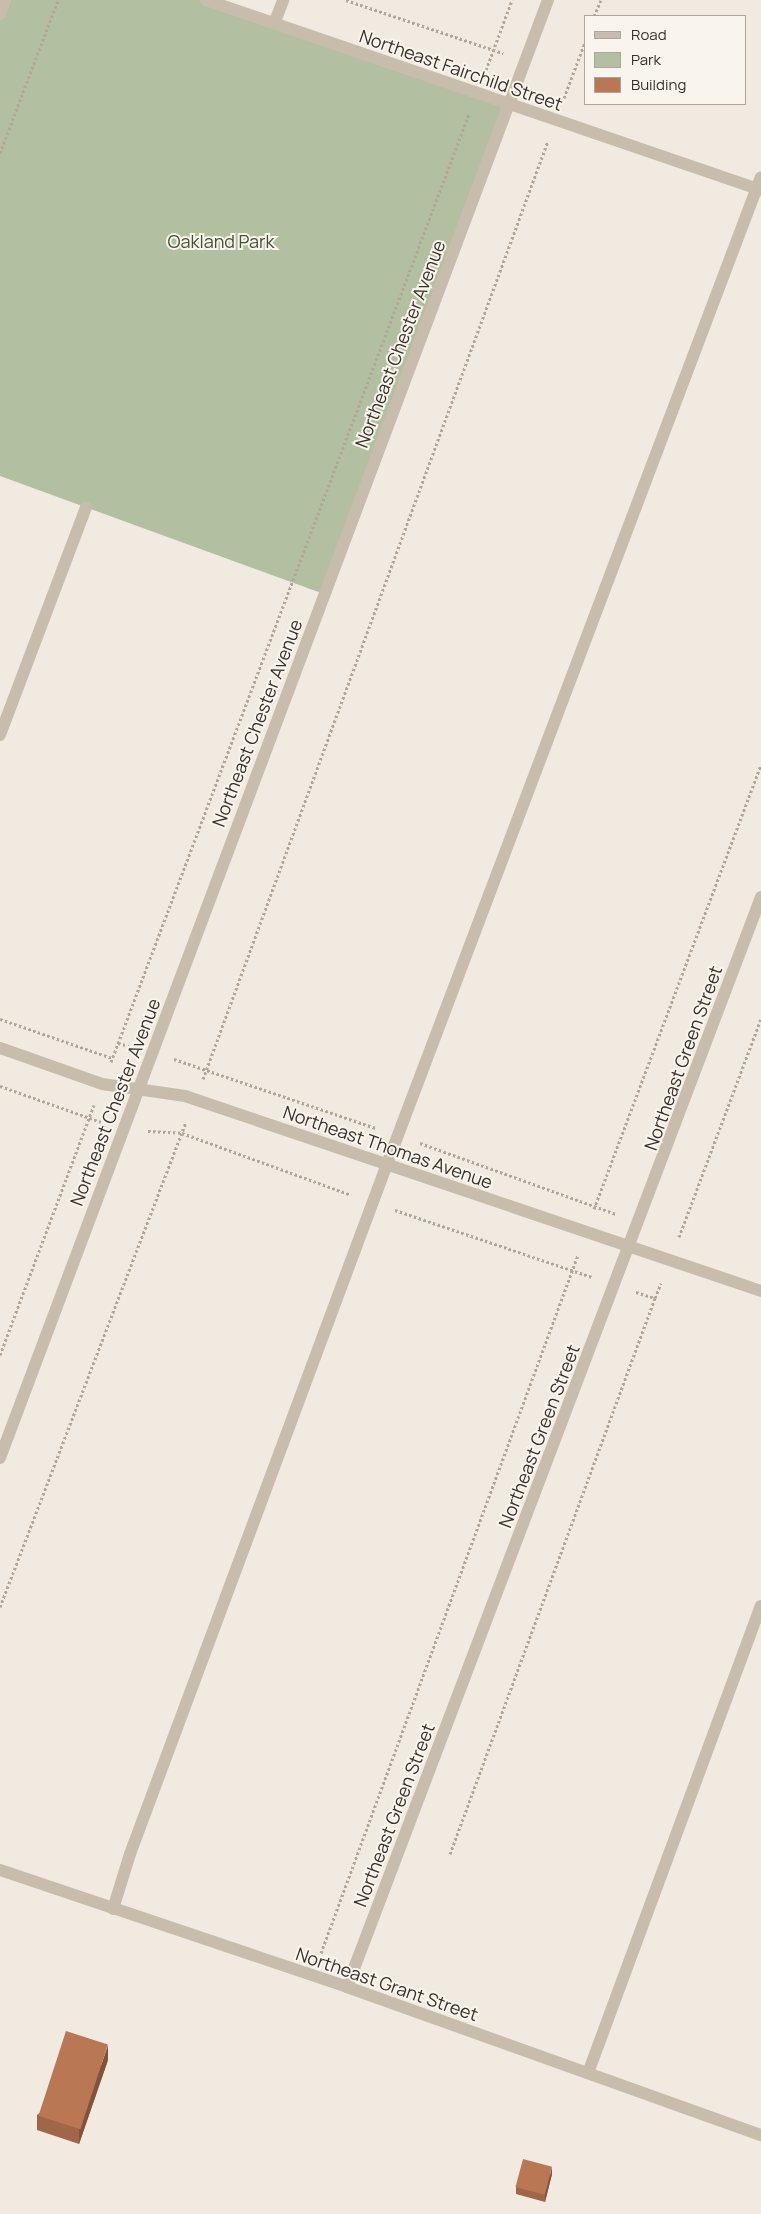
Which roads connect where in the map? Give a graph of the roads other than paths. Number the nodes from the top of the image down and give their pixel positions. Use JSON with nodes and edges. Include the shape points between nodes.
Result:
{"nodes":[{"id":1,"x":5,"y":0,"type":"edge"},
{"id":2,"x":206,"y":0,"type":"edge"},
{"id":3,"x":283,"y":0,"type":"edge"},
{"id":4,"x":548,"y":0,"type":"edge"},
{"id":5,"x":0,"y":14,"type":"edge"},
{"id":6,"x":274,"y":24,"type":"junction"},
{"id":7,"x":508,"y":105,"type":"junction"},
{"id":8,"x":760,"y":185,"type":"edge"},
{"id":9,"x":86,"y":508,"type":"dead end"},
{"id":10,"x":0,"y":735,"type":"edge"},
{"id":11,"x":761,"y":897,"type":"edge"},
{"id":12,"x":0,"y":1048,"type":"edge"},
{"id":13,"x":138,"y":1089,"type":"junction"},
{"id":14,"x":387,"y":1164,"type":"junction"},
{"id":15,"x":630,"y":1248,"type":"junction"},
{"id":16,"x":761,"y":1291,"type":"edge"},
{"id":17,"x":0,"y":1458,"type":"edge"},
{"id":18,"x":761,"y":1606,"type":"edge"},
{"id":19,"x":0,"y":1870,"type":"edge"},
{"id":20,"x":113,"y":1909,"type":"junction"},
{"id":21,"x":347,"y":1988,"type":"junction"},
{"id":22,"x":588,"y":2073,"type":"junction"},
{"id":23,"x":761,"y":2135,"type":"edge"}],
"edges":[{"from":1,"to":5,"type":"street"},
{"from":2,"to":6,"type":"street","name":"Northeast Fairchild Street"},
{"from":3,"to":6,"type":"street"},
{"from":4,"to":7,"type":"street","name":"Northeast Chester Avenue"},
{"from":6,"to":7,"type":"street","name":"Northeast Fairchild Street"},
{"from":7,"to":8,"type":"street","name":"Northeast Fairchild Street"},
{"from":7,"to":13,"type":"street","name":"Northeast Chester Avenue"},
{"from":8,"to":14,"type":"street"},
{"from":9,"to":10,"type":"street"},
{"from":11,"to":15,"type":"street","name":"Northeast Green Street"},
{"from":12,"to":13,"type":"street","name":"Northeast Thomas Avenue","via":[[102,1084]]},
{"from":13,"to":14,"type":"street","name":"Northeast Thomas Avenue","via":[[195,1100]]},
{"from":13,"to":17,"type":"street","name":"Northeast Chester Avenue"},
{"from":14,"to":15,"type":"street","name":"Northeast Thomas Avenue"},
{"from":14,"to":20,"type":"street","via":[[130,1854]]},
{"from":15,"to":16,"type":"street","name":"Northeast Thomas Avenue"},
{"from":15,"to":21,"type":"street","name":"Northeast Green Street"},
{"from":18,"to":22,"type":"street"},
{"from":19,"to":20,"type":"street","name":"Northeast Grant Street"},
{"from":20,"to":21,"type":"street","name":"Northeast Grant Street"},
{"from":21,"to":22,"type":"street","name":"Northeast Grant Street"},
{"from":22,"to":23,"type":"street","name":"Northeast Grant Street"}]}
